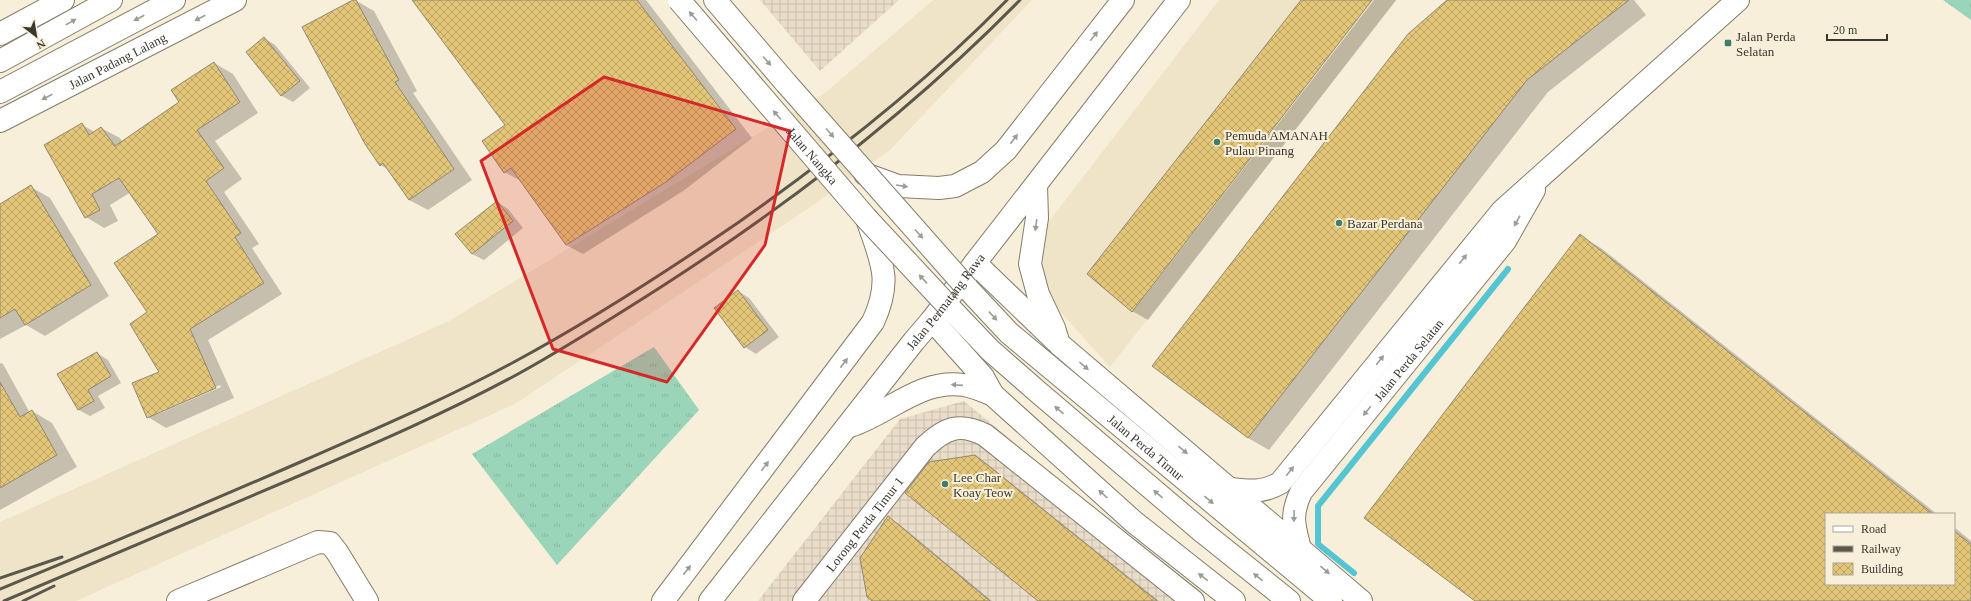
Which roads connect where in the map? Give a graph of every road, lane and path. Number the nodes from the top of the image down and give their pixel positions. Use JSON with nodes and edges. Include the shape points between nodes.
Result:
{"nodes":[{"id":1,"x":63,"y":0,"type":"edge"},
{"id":2,"x":111,"y":0,"type":"edge"},
{"id":3,"x":174,"y":0,"type":"edge"},
{"id":4,"x":234,"y":0,"type":"edge"},
{"id":5,"x":679,"y":0,"type":"edge"},
{"id":6,"x":714,"y":0,"type":"edge"},
{"id":7,"x":1123,"y":0,"type":"edge"},
{"id":8,"x":1179,"y":0,"type":"edge"},
{"id":9,"x":1738,"y":0,"type":"edge"},
{"id":10,"x":0,"y":34,"type":"edge"},
{"id":11,"x":0,"y":61,"type":"edge"},
{"id":12,"x":0,"y":92,"type":"edge"},
{"id":13,"x":0,"y":121,"type":"edge"},
{"id":14,"x":865,"y":174,"type":"junction"},
{"id":15,"x":1542,"y":175,"type":"junction"},
{"id":16,"x":1036,"y":186,"type":"junction"},
{"id":17,"x":867,"y":219,"type":"junction"},
{"id":18,"x":974,"y":263,"type":"junction"},
{"id":19,"x":932,"y":320,"type":"junction"},
{"id":20,"x":1059,"y":344,"type":"junction"},
{"id":21,"x":993,"y":395,"type":"junction"},
{"id":22,"x":849,"y":426,"type":"junction"},
{"id":23,"x":1230,"y":489,"type":"junction"},
{"id":24,"x":1300,"y":549,"type":"junction"},
{"id":25,"x":815,"y":597,"type":"edge"},
{"id":26,"x":178,"y":601,"type":"edge"},
{"id":27,"x":367,"y":601,"type":"edge"},
{"id":28,"x":663,"y":601,"type":"edge"},
{"id":29,"x":710,"y":601,"type":"edge"},
{"id":30,"x":1193,"y":601,"type":"edge"},
{"id":31,"x":1234,"y":601,"type":"edge"},
{"id":32,"x":1289,"y":601,"type":"edge"},
{"id":33,"x":1331,"y":601,"type":"edge"},
{"id":34,"x":1361,"y":601,"type":"edge"}],
"edges":[{"from":1,"to":10,"type":"street"},
{"from":11,"to":2,"type":"street","one_way":true},
{"from":3,"to":12,"type":"street","one_way":true},
{"from":4,"to":13,"type":"street","name":"Jalan Padang Lalang","one_way":true},
{"from":17,"to":5,"type":"street","name":"Jalan Nangka","one_way":true,"bridge":true},
{"from":6,"to":14,"type":"street","one_way":true,"bridge":true},
{"from":14,"to":7,"type":"street","one_way":true,"via":[[898,186],[939,188],[955,186],[982,172],[1006,150]]},
{"from":8,"to":16,"type":"street","name":"Jalan Permatang Rawa"},
{"from":9,"to":15,"type":"street","name":"Jalan Perda Selatan"},
{"from":14,"to":33,"type":"street","name":"Jalan Perda Timur","one_way":true,"bridge":true,"via":[[1009,333]]},
{"from":23,"to":15,"type":"street","name":"Jalan Perda Selatan","one_way":true,"via":[[1269,489],[1280,483],[1502,211]]},
{"from":15,"to":24,"type":"street","name":"Jalan Perda Selatan","one_way":true,"via":[[1506,241],[1301,492],[1294,506],[1294,524]]},
{"from":16,"to":18,"type":"street","name":"Jalan Permatang Rawa"},
{"from":16,"to":20,"type":"street","one_way":true,"via":[[1037,218],[1030,264],[1036,289]]},
{"from":28,"to":17,"type":"street","one_way":true,"via":[[873,322],[880,308],[885,281],[883,265]]},
{"from":32,"to":17,"type":"street","name":"Jalan Nangka","one_way":true,"bridge":true,"via":[[1204,533],[990,350]]},
{"from":18,"to":19,"type":"street","name":"Jalan Permatang Rawa"},
{"from":18,"to":20,"type":"street"},
{"from":19,"to":21,"type":"street","via":[[983,377]]},
{"from":19,"to":22,"type":"street","name":"Jalan Permatang Rawa"},
{"from":20,"to":23,"type":"street","one_way":true},
{"from":21,"to":22,"type":"street","one_way":true,"via":[[964,385],[931,387],[863,422]]},
{"from":31,"to":21,"type":"street","one_way":true,"via":[[1134,522]]},
{"from":22,"to":29,"type":"street","name":"Jalan Permatang Rawa"},
{"from":23,"to":24,"type":"street"},
{"from":24,"to":34,"type":"street","one_way":true},
{"from":25,"to":30,"type":"street","name":"Lorong Perda Timur 1","via":[[925,447],[945,431],[965,428],[985,435]]},
{"from":26,"to":27,"type":"street","via":[[318,542],[330,543]]}]}
